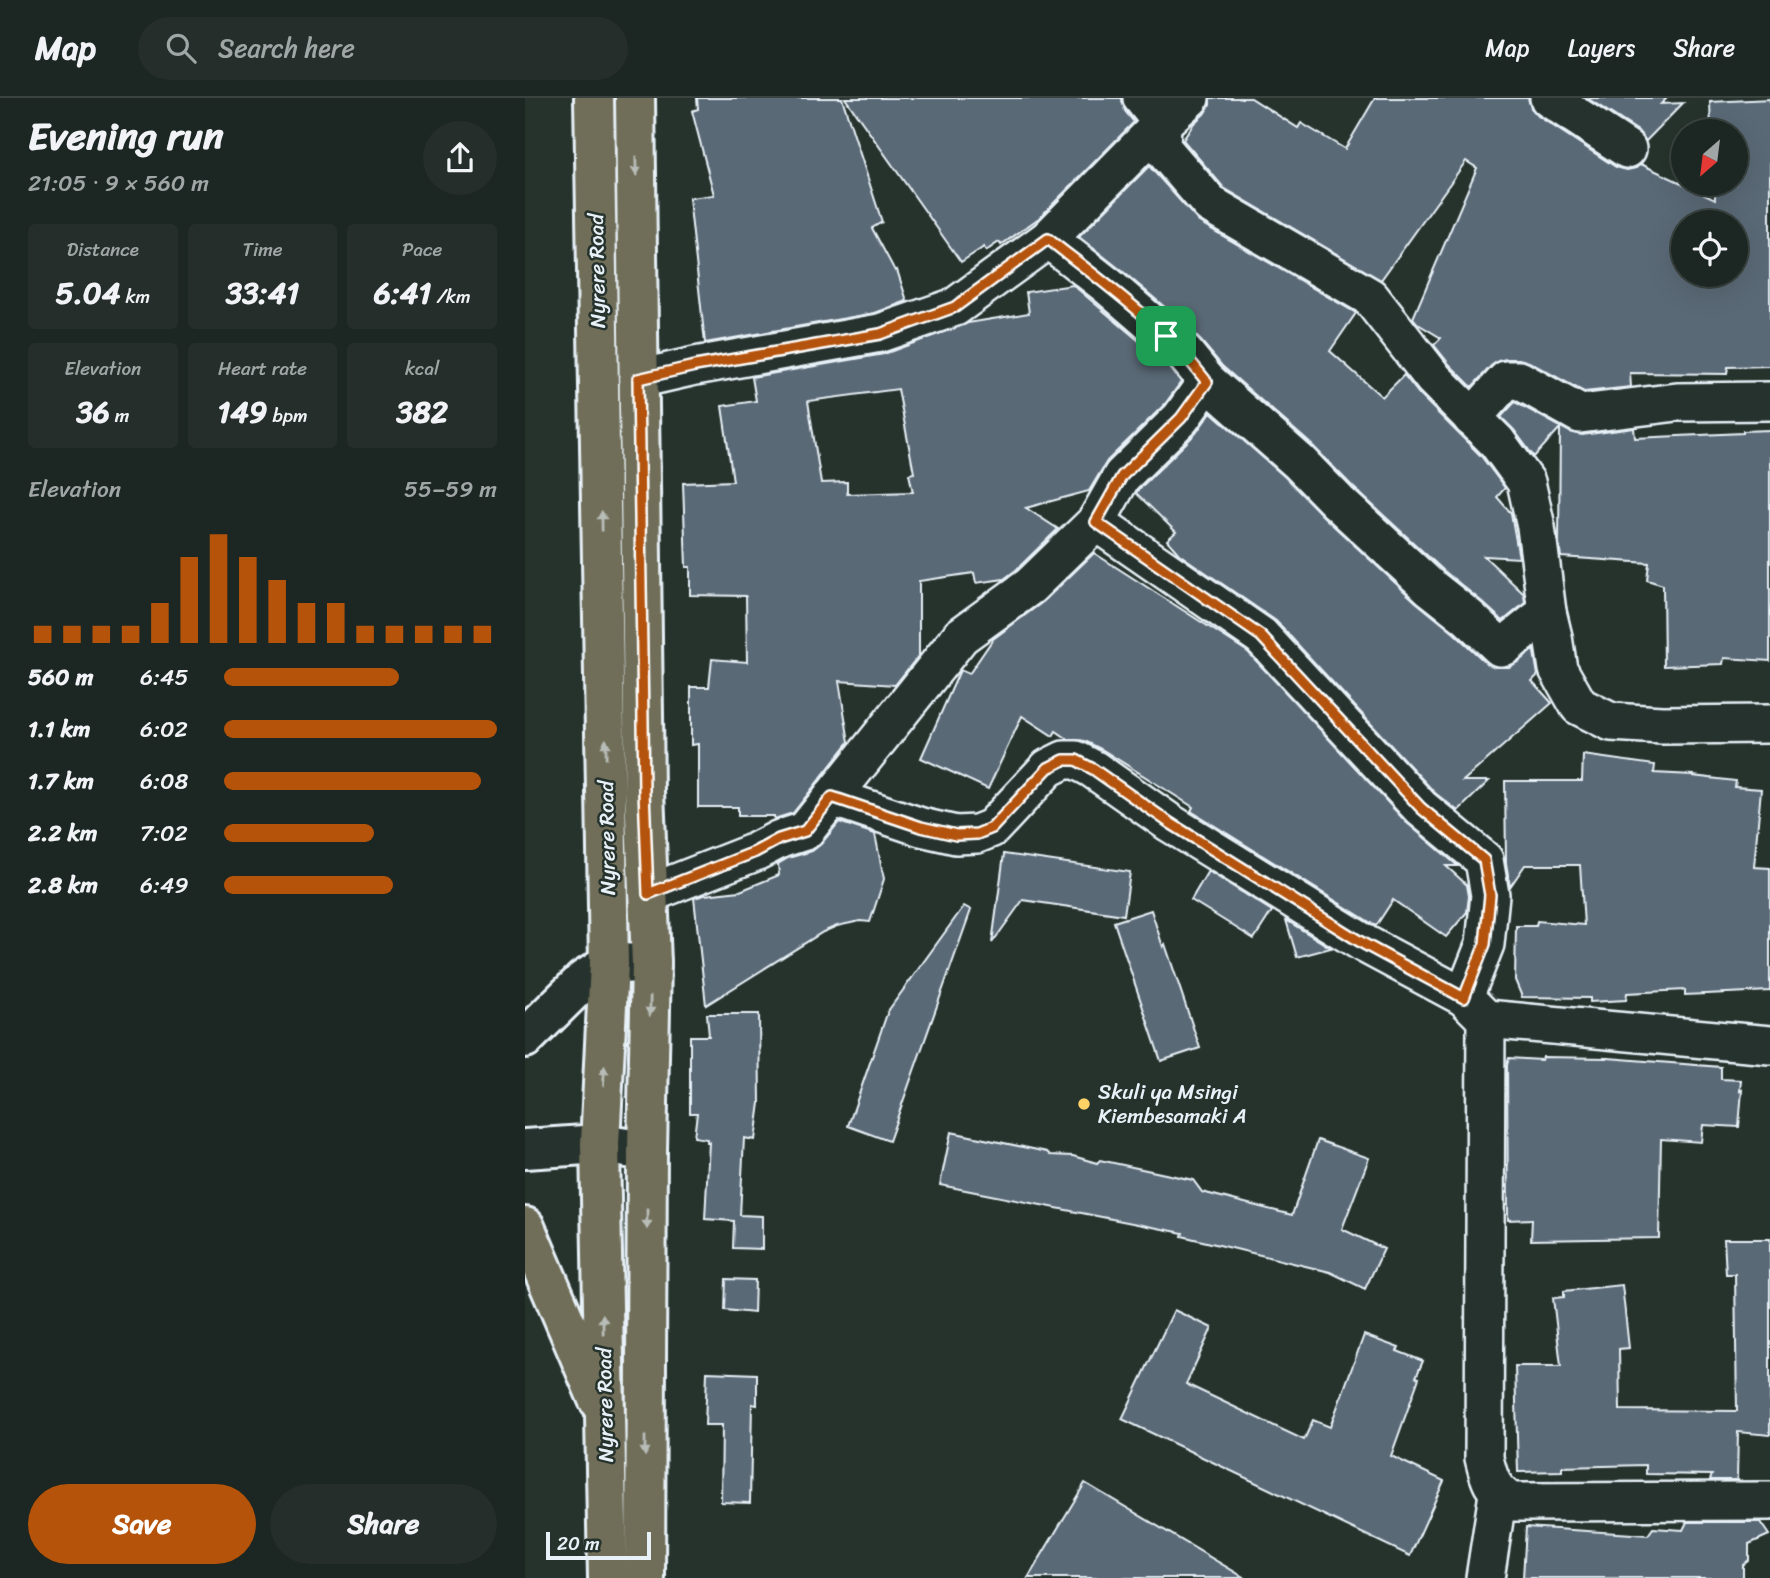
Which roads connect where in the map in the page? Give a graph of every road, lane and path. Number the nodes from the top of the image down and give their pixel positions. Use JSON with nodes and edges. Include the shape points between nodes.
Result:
{"nodes":[{"id":1,"x":594,"y":98,"type":"edge"},
{"id":2,"x":635,"y":98,"type":"edge"},
{"id":3,"x":1190,"y":98,"type":"edge"},
{"id":4,"x":1549,"y":98,"type":"edge"},
{"id":5,"x":1152,"y":110,"type":"edge"},
{"id":6,"x":1627,"y":149,"type":"dead end"},
{"id":7,"x":1048,"y":239,"type":"junction"},
{"id":8,"x":638,"y":379,"type":"junction"},
{"id":9,"x":1207,"y":382,"type":"junction"},
{"id":10,"x":1770,"y":401,"type":"edge"},
{"id":11,"x":1472,"y":418,"type":"junction"},
{"id":12,"x":1096,"y":522,"type":"junction"},
{"id":13,"x":1547,"y":612,"type":"junction"},
{"id":14,"x":1770,"y":724,"type":"edge"},
{"id":15,"x":832,"y":797,"type":"junction"},
{"id":16,"x":648,"y":894,"type":"junction"},
{"id":17,"x":651,"y":963,"type":"junction"},
{"id":18,"x":609,"y":964,"type":"junction"},
{"id":19,"x":1475,"y":1008,"type":"junction"},
{"id":20,"x":525,"y":1038,"type":"edge"},
{"id":21,"x":1770,"y":1045,"type":"edge"},
{"id":22,"x":600,"y":1144,"type":"junction"},
{"id":23,"x":526,"y":1147,"type":"edge"},
{"id":24,"x":647,"y":1151,"type":"junction"},
{"id":25,"x":525,"y":1227,"type":"edge"},
{"id":26,"x":605,"y":1417,"type":"junction"},
{"id":27,"x":1499,"y":1494,"type":"junction"},
{"id":28,"x":1770,"y":1500,"type":"edge"},
{"id":29,"x":608,"y":1578,"type":"edge"},
{"id":30,"x":645,"y":1578,"type":"edge"},
{"id":31,"x":1485,"y":1578,"type":"edge"}],
"edges":[{"from":18,"to":1,"type":"main road","name":"Nyrere Road","one_way":true},
{"from":2,"to":8,"type":"main road","name":"Nyrere Road","one_way":true},
{"from":3,"to":5,"type":"street"},
{"from":4,"to":6,"type":"street"},
{"from":5,"to":7,"type":"street"},
{"from":5,"to":11,"type":"street","via":[[1161,147],[1210,204],[1370,297],[1434,379]]},
{"from":7,"to":8,"type":"street","via":[[955,307],[880,334]]},
{"from":7,"to":9,"type":"street","via":[[1159,329]]},
{"from":8,"to":16,"type":"main road","name":"Nyrere Road"},
{"from":9,"to":12,"type":"street","via":[[1181,418],[1122,476]]},
{"from":9,"to":13,"type":"street","via":[[1500,646]]},
{"from":10,"to":11,"type":"street","via":[[1677,402],[1580,414],[1519,380],[1506,380]]},
{"from":11,"to":13,"type":"street","via":[[1497,442],[1526,482]]},
{"from":12,"to":15,"type":"street","via":[[1030,586],[961,636]]},
{"from":12,"to":19,"type":"street","via":[[1261,636],[1421,808],[1484,860],[1490,895]]},
{"from":13,"to":14,"type":"street","via":[[1557,669],[1579,706],[1611,722]]},
{"from":15,"to":16,"type":"street","via":[[805,831]]},
{"from":15,"to":19,"type":"street","via":[[921,827],[956,835],[977,834],[992,828],[1048,768],[1076,760],[1364,944]]},
{"from":16,"to":17,"type":"main road","name":"Nyrere Road"},
{"from":17,"to":18,"type":"main road"},
{"from":17,"to":24,"type":"main road","name":"Nyrere Road","one_way":true},
{"from":18,"to":20,"type":"main road","via":[[584,980]]},
{"from":22,"to":18,"type":"main road","name":"Nyrere Road","one_way":true},
{"from":19,"to":21,"type":"street"},
{"from":19,"to":27,"type":"street","via":[[1484,1458],[1488,1478]]},
{"from":22,"to":23,"type":"main road"},
{"from":22,"to":24,"type":"main road"},
{"from":26,"to":22,"type":"main road","name":"Nyrere Road","one_way":true},
{"from":24,"to":30,"type":"main road","name":"Nyrere Road","one_way":true},
{"from":25,"to":26,"type":"main road"},
{"from":26,"to":29,"type":"main road","name":"Nyrere Road"},
{"from":27,"to":28,"type":"street","via":[[1511,1502],[1529,1503]]},
{"from":27,"to":31,"type":"street"}]}
